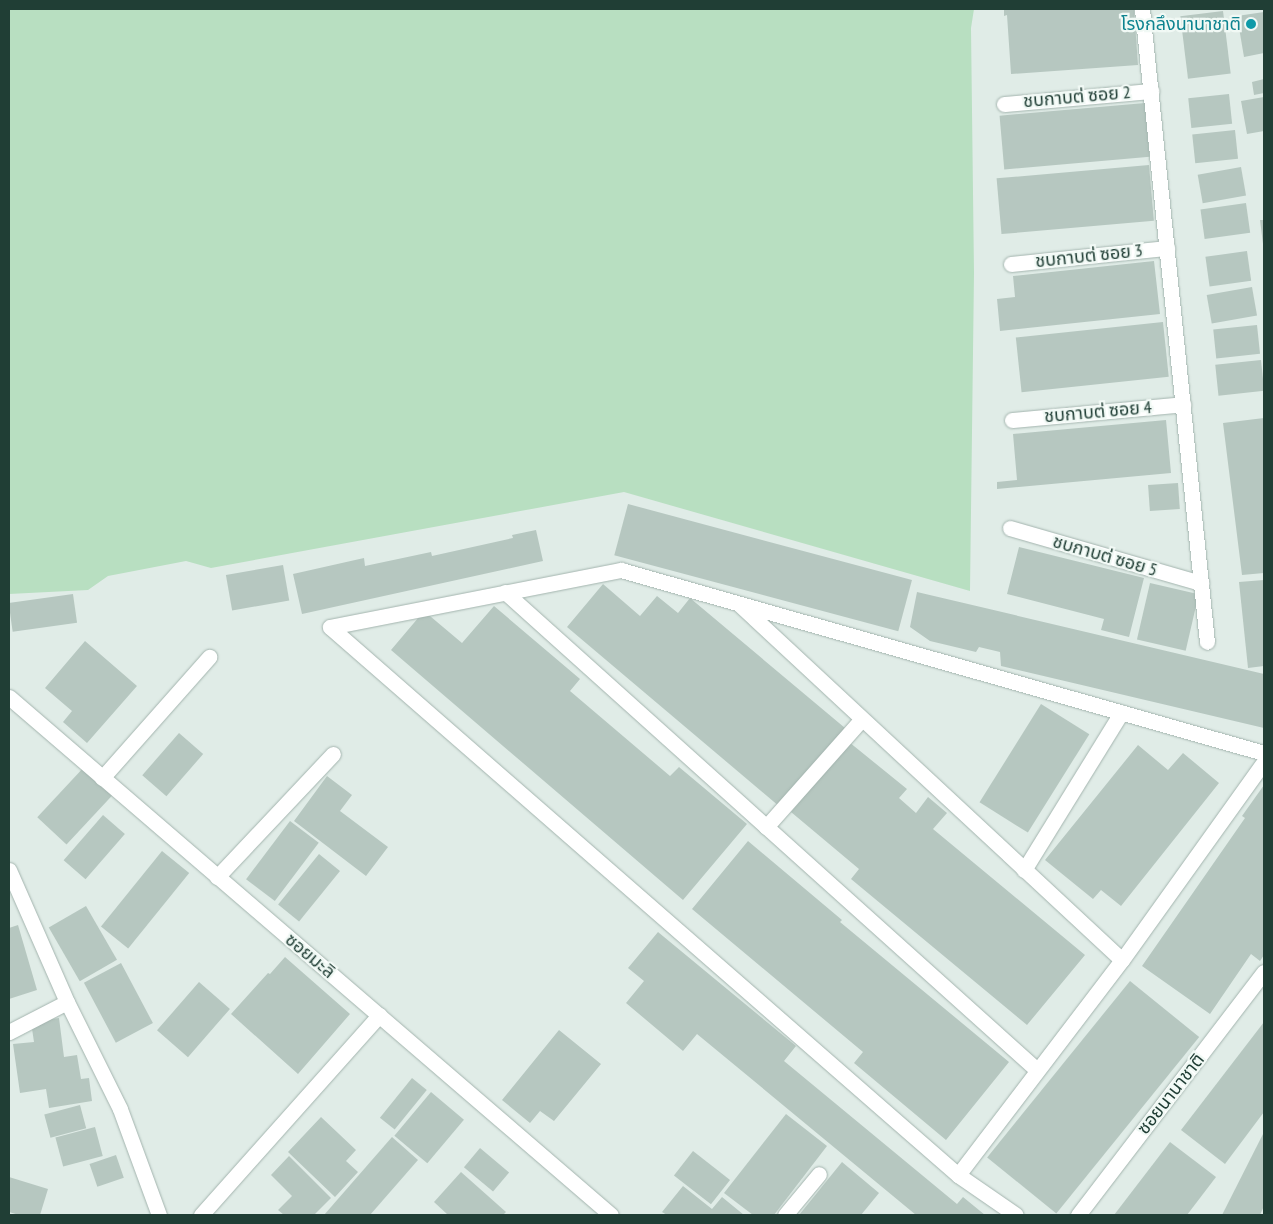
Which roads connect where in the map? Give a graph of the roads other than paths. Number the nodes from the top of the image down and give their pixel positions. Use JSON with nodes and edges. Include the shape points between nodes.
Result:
{"nodes":[{"id":1,"x":1142,"y":9,"type":"edge"},
{"id":2,"x":1151,"y":91,"type":"junction"},
{"id":3,"x":1004,"y":104,"type":"dead end"},
{"id":4,"x":1167,"y":248,"type":"junction"},
{"id":5,"x":1011,"y":264,"type":"dead end"},
{"id":6,"x":1183,"y":404,"type":"junction"},
{"id":7,"x":1012,"y":420,"type":"dead end"},
{"id":8,"x":1010,"y":528,"type":"dead end"},
{"id":9,"x":1201,"y":583,"type":"junction"},
{"id":10,"x":505,"y":592,"type":"junction"},
{"id":11,"x":738,"y":603,"type":"junction"},
{"id":12,"x":1207,"y":642,"type":"dead end"},
{"id":13,"x":209,"y":657,"type":"dead end"},
{"id":14,"x":9,"y":697,"type":"edge"},
{"id":15,"x":1121,"y":712,"type":"junction"},
{"id":16,"x":862,"y":719,"type":"junction"},
{"id":17,"x":1264,"y":753,"type":"edge"},
{"id":18,"x":333,"y":754,"type":"dead end"},
{"id":19,"x":1264,"y":762,"type":"edge"},
{"id":20,"x":102,"y":778,"type":"junction"},
{"id":21,"x":766,"y":826,"type":"junction"},
{"id":22,"x":9,"y":870,"type":"edge"},
{"id":23,"x":1024,"y":870,"type":"junction"},
{"id":24,"x":217,"y":877,"type":"junction"},
{"id":25,"x":1122,"y":960,"type":"junction"},
{"id":26,"x":1264,"y":972,"type":"edge"},
{"id":27,"x":67,"y":1002,"type":"junction"},
{"id":28,"x":379,"y":1015,"type":"junction"},
{"id":29,"x":9,"y":1032,"type":"edge"},
{"id":30,"x":1037,"y":1070,"type":"junction"},
{"id":31,"x":819,"y":1174,"type":"dead end"},
{"id":32,"x":958,"y":1175,"type":"junction"},
{"id":33,"x":159,"y":1215,"type":"edge"},
{"id":34,"x":202,"y":1215,"type":"edge"},
{"id":35,"x":611,"y":1215,"type":"edge"},
{"id":36,"x":785,"y":1215,"type":"edge"},
{"id":37,"x":1016,"y":1215,"type":"edge"},
{"id":38,"x":1078,"y":1215,"type":"edge"}],
"edges":[{"from":1,"to":2,"type":"street"},
{"from":2,"to":3,"type":"street","name":"ชบกาบต่ ซอย 2"},
{"from":2,"to":4,"type":"street"},
{"from":4,"to":5,"type":"street","name":"ชบกาบต่ ซอย 3"},
{"from":4,"to":6,"type":"street"},
{"from":6,"to":7,"type":"street","name":"ชบกาบต่ ซอย 4"},
{"from":6,"to":9,"type":"street"},
{"from":8,"to":9,"type":"street","name":"ชบกาบต่ ซอย 5"},
{"from":9,"to":12,"type":"street"},
{"from":10,"to":11,"type":"street","via":[[621,570]]},
{"from":10,"to":21,"type":"street"},
{"from":10,"to":32,"type":"street","via":[[330,626]]},
{"from":11,"to":15,"type":"street"},
{"from":11,"to":16,"type":"street"},
{"from":13,"to":20,"type":"street"},
{"from":14,"to":20,"type":"street","name":"ซอยมะลิ"},
{"from":15,"to":17,"type":"street"},
{"from":15,"to":23,"type":"street"},
{"from":16,"to":21,"type":"street"},
{"from":16,"to":23,"type":"street"},
{"from":18,"to":24,"type":"street"},
{"from":19,"to":25,"type":"street"},
{"from":20,"to":24,"type":"street","name":"ซอยมะลิ"},
{"from":21,"to":30,"type":"street"},
{"from":22,"to":27,"type":"street"},
{"from":23,"to":25,"type":"street"},
{"from":24,"to":28,"type":"street","name":"ซอยมะลิ"},
{"from":25,"to":30,"type":"street"},
{"from":26,"to":38,"type":"street","name":"ซอยนานาชาติ"},
{"from":27,"to":29,"type":"street"},
{"from":27,"to":33,"type":"street","via":[[120,1109]]},
{"from":28,"to":34,"type":"street"},
{"from":28,"to":35,"type":"street","name":"ซอยมะลิ"},
{"from":30,"to":32,"type":"street"},
{"from":31,"to":36,"type":"street"},
{"from":32,"to":37,"type":"street"}]}
